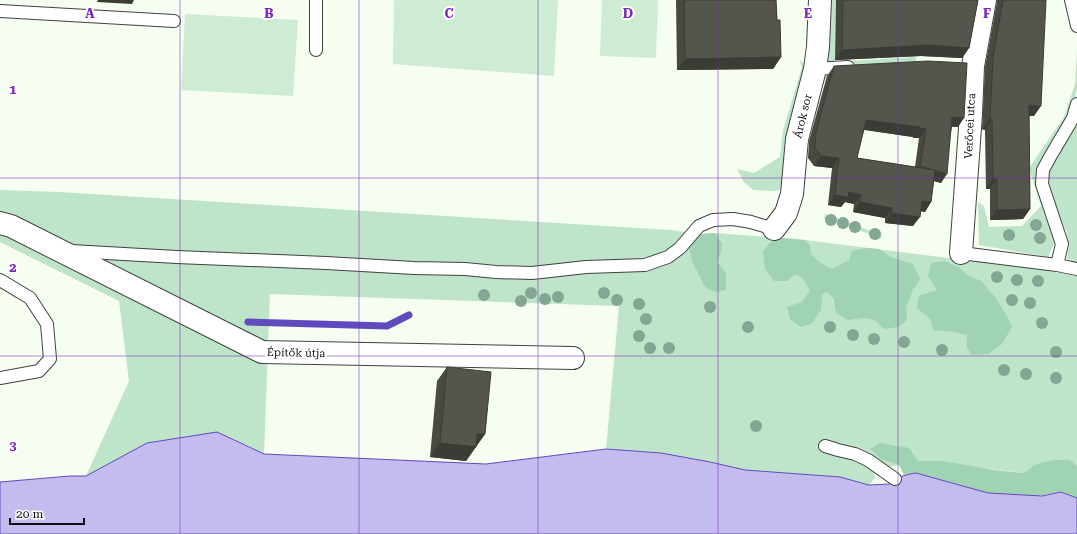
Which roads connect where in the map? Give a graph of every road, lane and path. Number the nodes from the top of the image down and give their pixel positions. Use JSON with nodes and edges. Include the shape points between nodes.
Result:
{"nodes":[{"id":1,"x":316,"y":0,"type":"edge"},
{"id":2,"x":820,"y":0,"type":"edge"},
{"id":3,"x":985,"y":0,"type":"edge"},
{"id":4,"x":1071,"y":0,"type":"edge"},
{"id":5,"x":0,"y":11,"type":"edge"},
{"id":6,"x":174,"y":21,"type":"dead end"},
{"id":7,"x":1077,"y":26,"type":"edge"},
{"id":8,"x":316,"y":50,"type":"dead end"},
{"id":9,"x":860,"y":67,"type":"edge"},
{"id":10,"x":815,"y":69,"type":"junction"},
{"id":11,"x":1077,"y":104,"type":"edge"},
{"id":12,"x":0,"y":223,"type":"edge"},
{"id":13,"x":774,"y":229,"type":"joint"},
{"id":14,"x":60,"y":250,"type":"junction"},
{"id":15,"x":961,"y":253,"type":"joint"},
{"id":16,"x":1057,"y":265,"type":"junction"},
{"id":17,"x":1077,"y":269,"type":"edge"},
{"id":18,"x":0,"y":280,"type":"edge"},
{"id":19,"x":573,"y":358,"type":"dead end"},
{"id":20,"x":0,"y":378,"type":"edge"},
{"id":21,"x":826,"y":446,"type":"dead end"},
{"id":22,"x":894,"y":479,"type":"dead end"}],
"edges":[{"from":1,"to":8,"type":"lane"},
{"from":2,"to":10,"type":"street","name":"Árok sor"},
{"from":3,"to":15,"type":"street","name":"Verőcei utca","via":[[966,66],[971,114]]},
{"from":4,"to":7,"type":"lane"},
{"from":5,"to":6,"type":"lane"},
{"from":9,"to":10,"type":"lane"},
{"from":10,"to":13,"type":"street","name":"Árok sor","via":[[797,139],[792,194],[786,212]]},
{"from":11,"to":16,"type":"lane","via":[[1073,118],[1043,170],[1042,184],[1062,244]]},
{"from":12,"to":14,"type":"street","name":"Építők útja","via":[[12,226]]},
{"from":13,"to":14,"type":"lane","via":[[733,219],[713,220],[699,226],[680,248],[668,257],[645,265],[586,267],[532,273]]},
{"from":14,"to":19,"type":"street","name":"Építők útja","via":[[262,352]]},
{"from":15,"to":16,"type":"lane"},
{"from":16,"to":17,"type":"lane"},
{"from":18,"to":20,"type":"lane","via":[[30,298],[47,324],[50,359],[39,371]]},
{"from":21,"to":22,"type":"lane","via":[[862,457]]}]}
